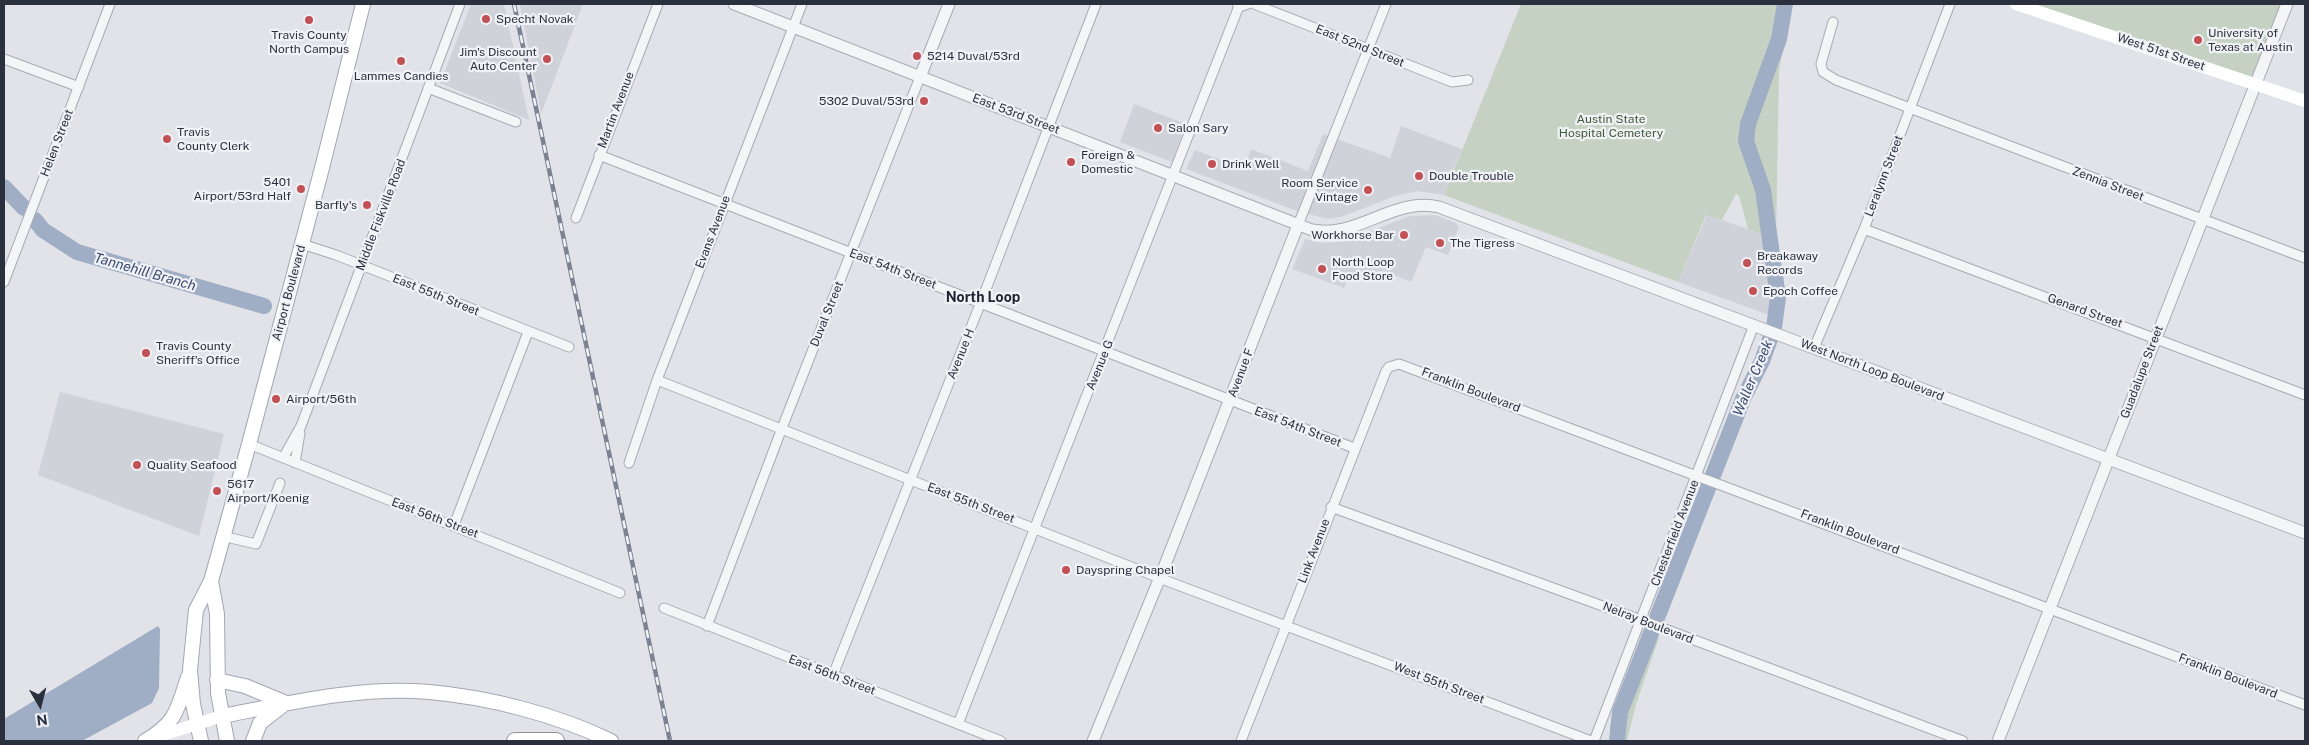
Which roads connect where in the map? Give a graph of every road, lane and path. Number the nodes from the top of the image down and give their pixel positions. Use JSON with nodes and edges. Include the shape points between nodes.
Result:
{"nodes":[{"id":1,"x":110,"y":4,"type":"edge"},
{"id":2,"x":363,"y":4,"type":"edge"},
{"id":3,"x":460,"y":4,"type":"edge"},
{"id":4,"x":658,"y":4,"type":"edge"},
{"id":5,"x":734,"y":4,"type":"edge"},
{"id":6,"x":802,"y":4,"type":"edge"},
{"id":7,"x":950,"y":4,"type":"edge"},
{"id":8,"x":1096,"y":4,"type":"edge"},
{"id":9,"x":1241,"y":4,"type":"edge"},
{"id":10,"x":1254,"y":4,"type":"edge"},
{"id":11,"x":1386,"y":4,"type":"edge"},
{"id":12,"x":1950,"y":4,"type":"edge"},
{"id":13,"x":2016,"y":4,"type":"edge"},
{"id":14,"x":2287,"y":4,"type":"edge"},
{"id":15,"x":1833,"y":22,"type":"dead end"},
{"id":16,"x":794,"y":27,"type":"junction"},
{"id":17,"x":1369,"y":49,"type":"junction"},
{"id":18,"x":4,"y":59,"type":"edge"},
{"id":19,"x":920,"y":77,"type":"junction"},
{"id":20,"x":1468,"y":80,"type":"dead end"},
{"id":21,"x":2255,"y":84,"type":"junction"},
{"id":22,"x":79,"y":87,"type":"junction"},
{"id":23,"x":428,"y":88,"type":"junction"},
{"id":24,"x":2305,"y":101,"type":"edge"},
{"id":25,"x":1910,"y":107,"type":"junction"},
{"id":26,"x":516,"y":122,"type":"dead end"},
{"id":27,"x":1048,"y":127,"type":"junction"},
{"id":28,"x":599,"y":155,"type":"junction"},
{"id":29,"x":1174,"y":176,"type":"junction"},
{"id":30,"x":724,"y":204,"type":"junction"},
{"id":31,"x":1439,"y":207,"type":"joint"},
{"id":32,"x":576,"y":218,"type":"dead end"},
{"id":33,"x":2202,"y":220,"type":"junction"},
{"id":34,"x":1298,"y":225,"type":"junction"},
{"id":35,"x":1864,"y":229,"type":"junction"},
{"id":36,"x":302,"y":244,"type":"junction"},
{"id":37,"x":852,"y":253,"type":"junction"},
{"id":38,"x":2305,"y":258,"type":"edge"},
{"id":39,"x":361,"y":265,"type":"junction"},
{"id":40,"x":6,"y":267,"type":"edge"},
{"id":41,"x":4,"y":282,"type":"edge"},
{"id":42,"x":981,"y":302,"type":"junction"},
{"id":43,"x":1754,"y":325,"type":"junction"},
{"id":44,"x":528,"y":332,"type":"junction"},
{"id":45,"x":2156,"y":337,"type":"junction"},
{"id":46,"x":569,"y":347,"type":"dead end"},
{"id":47,"x":1814,"y":348,"type":"junction"},
{"id":48,"x":1106,"y":351,"type":"junction"},
{"id":49,"x":1393,"y":364,"type":"joint"},
{"id":50,"x":657,"y":380,"type":"junction"},
{"id":51,"x":2305,"y":395,"type":"edge"},
{"id":52,"x":1230,"y":401,"type":"junction"},
{"id":53,"x":302,"y":426,"type":"junction"},
{"id":54,"x":782,"y":428,"type":"junction"},
{"id":55,"x":248,"y":444,"type":"junction"},
{"id":56,"x":1354,"y":448,"type":"junction"},
{"id":57,"x":283,"y":458,"type":"junction"},
{"id":58,"x":2108,"y":460,"type":"junction"},
{"id":59,"x":295,"y":463,"type":"junction"},
{"id":60,"x":629,"y":463,"type":"dead end"},
{"id":61,"x":1698,"y":474,"type":"junction"},
{"id":62,"x":910,"y":480,"type":"junction"},
{"id":63,"x":280,"y":483,"type":"dead end"},
{"id":64,"x":1331,"y":507,"type":"junction"},
{"id":65,"x":454,"y":525,"type":"junction"},
{"id":66,"x":1036,"y":528,"type":"junction"},
{"id":67,"x":2305,"y":533,"type":"edge"},
{"id":68,"x":222,"y":536,"type":"junction"},
{"id":69,"x":1160,"y":578,"type":"junction"},
{"id":70,"x":211,"y":581,"type":"junction"},
{"id":71,"x":620,"y":593,"type":"dead end"},
{"id":72,"x":664,"y":608,"type":"dead end"},
{"id":73,"x":2050,"y":608,"type":"junction"},
{"id":74,"x":1641,"y":620,"type":"junction"},
{"id":75,"x":707,"y":626,"type":"junction"},
{"id":76,"x":1286,"y":626,"type":"junction"},
{"id":77,"x":190,"y":670,"type":"junction"},
{"id":78,"x":833,"y":674,"type":"junction"},
{"id":79,"x":217,"y":680,"type":"junction"},
{"id":80,"x":286,"y":703,"type":"junction"},
{"id":81,"x":2305,"y":705,"type":"edge"},
{"id":82,"x":222,"y":716,"type":"junction"},
{"id":83,"x":197,"y":723,"type":"junction"},
{"id":84,"x":958,"y":724,"type":"junction"},
{"id":85,"x":145,"y":741,"type":"edge"},
{"id":86,"x":201,"y":741,"type":"edge"},
{"id":87,"x":227,"y":741,"type":"edge"},
{"id":88,"x":253,"y":741,"type":"edge"},
{"id":89,"x":515,"y":741,"type":"edge"},
{"id":90,"x":556,"y":741,"type":"edge"},
{"id":91,"x":611,"y":741,"type":"edge"},
{"id":92,"x":1001,"y":741,"type":"edge"},
{"id":93,"x":1093,"y":741,"type":"edge"},
{"id":94,"x":1242,"y":741,"type":"edge"},
{"id":95,"x":1593,"y":741,"type":"edge"},
{"id":96,"x":1963,"y":741,"type":"edge"},
{"id":97,"x":1998,"y":741,"type":"edge"}],
"edges":[{"from":1,"to":22,"type":"street","name":"Helen Street"},
{"from":2,"to":36,"type":"main road","name":"Airport Boulevard"},
{"from":3,"to":23,"type":"street","name":"Middle Fiskville Road"},
{"from":4,"to":28,"type":"street","name":"Martin Avenue"},
{"from":5,"to":16,"type":"street","name":"East 53rd Street"},
{"from":6,"to":16,"type":"street","name":"Evans Avenue"},
{"from":7,"to":19,"type":"street","name":"Duval Street"},
{"from":8,"to":27,"type":"street","name":"Avenue H"},
{"from":9,"to":29,"type":"street","name":"Avenue G"},
{"from":10,"to":17,"type":"street","name":"East 52nd Street"},
{"from":11,"to":17,"type":"street","name":"Avenue F"},
{"from":12,"to":25,"type":"street","name":"Leralynn Street"},
{"from":13,"to":21,"type":"main road","name":"West 51st Street"},
{"from":14,"to":21,"type":"street","name":"Guadalupe Street"},
{"from":15,"to":25,"type":"street","name":"Zennia Street","via":[[1821,64],[1823,72],[1836,80]]},
{"from":16,"to":19,"type":"street","name":"East 53rd Street"},
{"from":16,"to":30,"type":"street","name":"Evans Avenue"},
{"from":17,"to":20,"type":"street","name":"East 52nd Street","via":[[1452,82]]},
{"from":17,"to":34,"type":"street","name":"Avenue F"},
{"from":18,"to":22,"type":"street"},
{"from":19,"to":27,"type":"street","name":"East 53rd Street"},
{"from":19,"to":37,"type":"street","name":"Duval Street"},
{"from":21,"to":24,"type":"main road","name":"West 51st Street"},
{"from":21,"to":33,"type":"street","name":"Guadalupe Street"},
{"from":22,"to":40,"type":"street","name":"Helen Street"},
{"from":23,"to":26,"type":"street"},
{"from":23,"to":39,"type":"street","name":"Middle Fiskville Road"},
{"from":25,"to":33,"type":"street","name":"Zennia Street"},
{"from":25,"to":35,"type":"street","name":"Leralynn Street"},
{"from":27,"to":29,"type":"street","name":"East 53rd Street"},
{"from":27,"to":42,"type":"street","name":"Avenue H"},
{"from":28,"to":30,"type":"street","name":"East 54th Street"},
{"from":28,"to":32,"type":"street","name":"Martin Avenue"},
{"from":29,"to":34,"type":"street","name":"East 53rd Street"},
{"from":29,"to":48,"type":"street","name":"Avenue G"},
{"from":30,"to":37,"type":"street","name":"East 54th Street"},
{"from":30,"to":50,"type":"street","name":"Evans Avenue"},
{"from":31,"to":34,"type":"street","name":"East 53rd Street","via":[[1414,205],[1336,232],[1316,231]]},
{"from":31,"to":43,"type":"street","name":"West North Loop Boulevard"},
{"from":33,"to":38,"type":"street","name":"Zennia Street"},
{"from":33,"to":45,"type":"street","name":"Guadalupe Street"},
{"from":34,"to":52,"type":"street","name":"Avenue F"},
{"from":35,"to":45,"type":"street","name":"Genard Street"},
{"from":35,"to":47,"type":"street","name":"Leralynn Street"},
{"from":36,"to":39,"type":"street","name":"East 55th Street"},
{"from":36,"to":55,"type":"main road","name":"Airport Boulevard"},
{"from":37,"to":42,"type":"street","name":"East 54th Street"},
{"from":37,"to":54,"type":"street","name":"Duval Street"},
{"from":39,"to":44,"type":"street","name":"East 55th Street"},
{"from":39,"to":53,"type":"street","name":"Middle Fiskville Road"},
{"from":40,"to":41,"type":"street","name":"Helen Street"},
{"from":42,"to":48,"type":"street","name":"East 54th Street"},
{"from":42,"to":62,"type":"street","name":"Avenue H"},
{"from":43,"to":47,"type":"street","name":"West North Loop Boulevard"},
{"from":43,"to":61,"type":"street","name":"Chesterfield Avenue"},
{"from":44,"to":46,"type":"street","name":"East 55th Street"},
{"from":44,"to":65,"type":"street"},
{"from":45,"to":51,"type":"street","name":"Genard Street"},
{"from":45,"to":58,"type":"street","name":"Guadalupe Street"},
{"from":47,"to":58,"type":"street","name":"West North Loop Boulevard"},
{"from":48,"to":52,"type":"street","name":"East 54th Street"},
{"from":48,"to":66,"type":"street","name":"Avenue G"},
{"from":49,"to":56,"type":"street","name":"Link Avenue","via":[[1386,371]]},
{"from":49,"to":61,"type":"street","name":"Franklin Boulevard","via":[[1404,365]]},
{"from":50,"to":54,"type":"street","name":"East 55th Street"},
{"from":50,"to":60,"type":"street","name":"Evans Avenue"},
{"from":52,"to":56,"type":"street","name":"East 54th Street"},
{"from":52,"to":69,"type":"street","name":"Avenue F"},
{"from":53,"to":57,"type":"street","name":"Middle Fiskville Road"},
{"from":53,"to":59,"type":"street","name":"Middle Fiskville Road"},
{"from":54,"to":62,"type":"street","name":"East 55th Street"},
{"from":54,"to":75,"type":"street","name":"Duval Street"},
{"from":55,"to":57,"type":"street","name":"East 56th Street"},
{"from":55,"to":68,"type":"main road","name":"Airport Boulevard"},
{"from":56,"to":64,"type":"street","name":"Link Avenue"},
{"from":57,"to":59,"type":"street","name":"East 56th Street"},
{"from":58,"to":67,"type":"street","name":"West North Loop Boulevard"},
{"from":58,"to":73,"type":"street","name":"Guadalupe Street"},
{"from":59,"to":65,"type":"street","name":"East 56th Street"},
{"from":61,"to":73,"type":"street","name":"Franklin Boulevard"},
{"from":61,"to":74,"type":"street","name":"Chesterfield Avenue"},
{"from":62,"to":66,"type":"street","name":"East 55th Street"},
{"from":62,"to":78,"type":"street","name":"Avenue H"},
{"from":63,"to":68,"type":"street","via":[[256,544]]},
{"from":64,"to":74,"type":"street","name":"Nelray Boulevard"},
{"from":64,"to":76,"type":"street","name":"Link Avenue"},
{"from":65,"to":71,"type":"street","name":"East 56th Street"},
{"from":66,"to":69,"type":"street","name":"East 55th Street"},
{"from":66,"to":84,"type":"street","name":"Avenue G"},
{"from":68,"to":70,"type":"main road","name":"Airport Boulevard"},
{"from":69,"to":76,"type":"street","name":"East 55th Street"},
{"from":69,"to":93,"type":"street","name":"Avenue F"},
{"from":70,"to":77,"type":"main road","name":"Airport Boulevard","via":[[196,610]]},
{"from":70,"to":79,"type":"main road","name":"Airport Boulevard","via":[[217,614]]},
{"from":72,"to":75,"type":"street","name":"East 56th Street"},
{"from":73,"to":81,"type":"street","name":"Franklin Boulevard"},
{"from":73,"to":97,"type":"street","name":"Guadalupe Street"},
{"from":74,"to":95,"type":"street","name":"Chesterfield Avenue"},
{"from":74,"to":96,"type":"street","name":"Nelray Boulevard"},
{"from":75,"to":78,"type":"street","name":"East 56th Street"},
{"from":76,"to":94,"type":"street","name":"Link Avenue"},
{"from":76,"to":95,"type":"street","name":"West 55th Street"},
{"from":77,"to":83,"type":"main road","name":"Airport Boulevard"},
{"from":77,"to":85,"type":"main road","via":[[172,722]]},
{"from":78,"to":84,"type":"street","name":"East 56th Street"},
{"from":79,"to":80,"type":"main road","via":[[245,686]]},
{"from":79,"to":82,"type":"main road","name":"Airport Boulevard"},
{"from":80,"to":82,"type":"main road"},
{"from":80,"to":88,"type":"main road","via":[[260,724]]},
{"from":80,"to":91,"type":"main road","via":[[369,693],[428,692],[536,713]]},
{"from":82,"to":83,"type":"main road"},
{"from":82,"to":87,"type":"main road","name":"Airport Boulevard"},
{"from":83,"to":85,"type":"main road"},
{"from":83,"to":86,"type":"main road","name":"Airport Boulevard"},
{"from":84,"to":92,"type":"street","name":"East 56th Street"},
{"from":89,"to":90,"type":"highway"}]}
